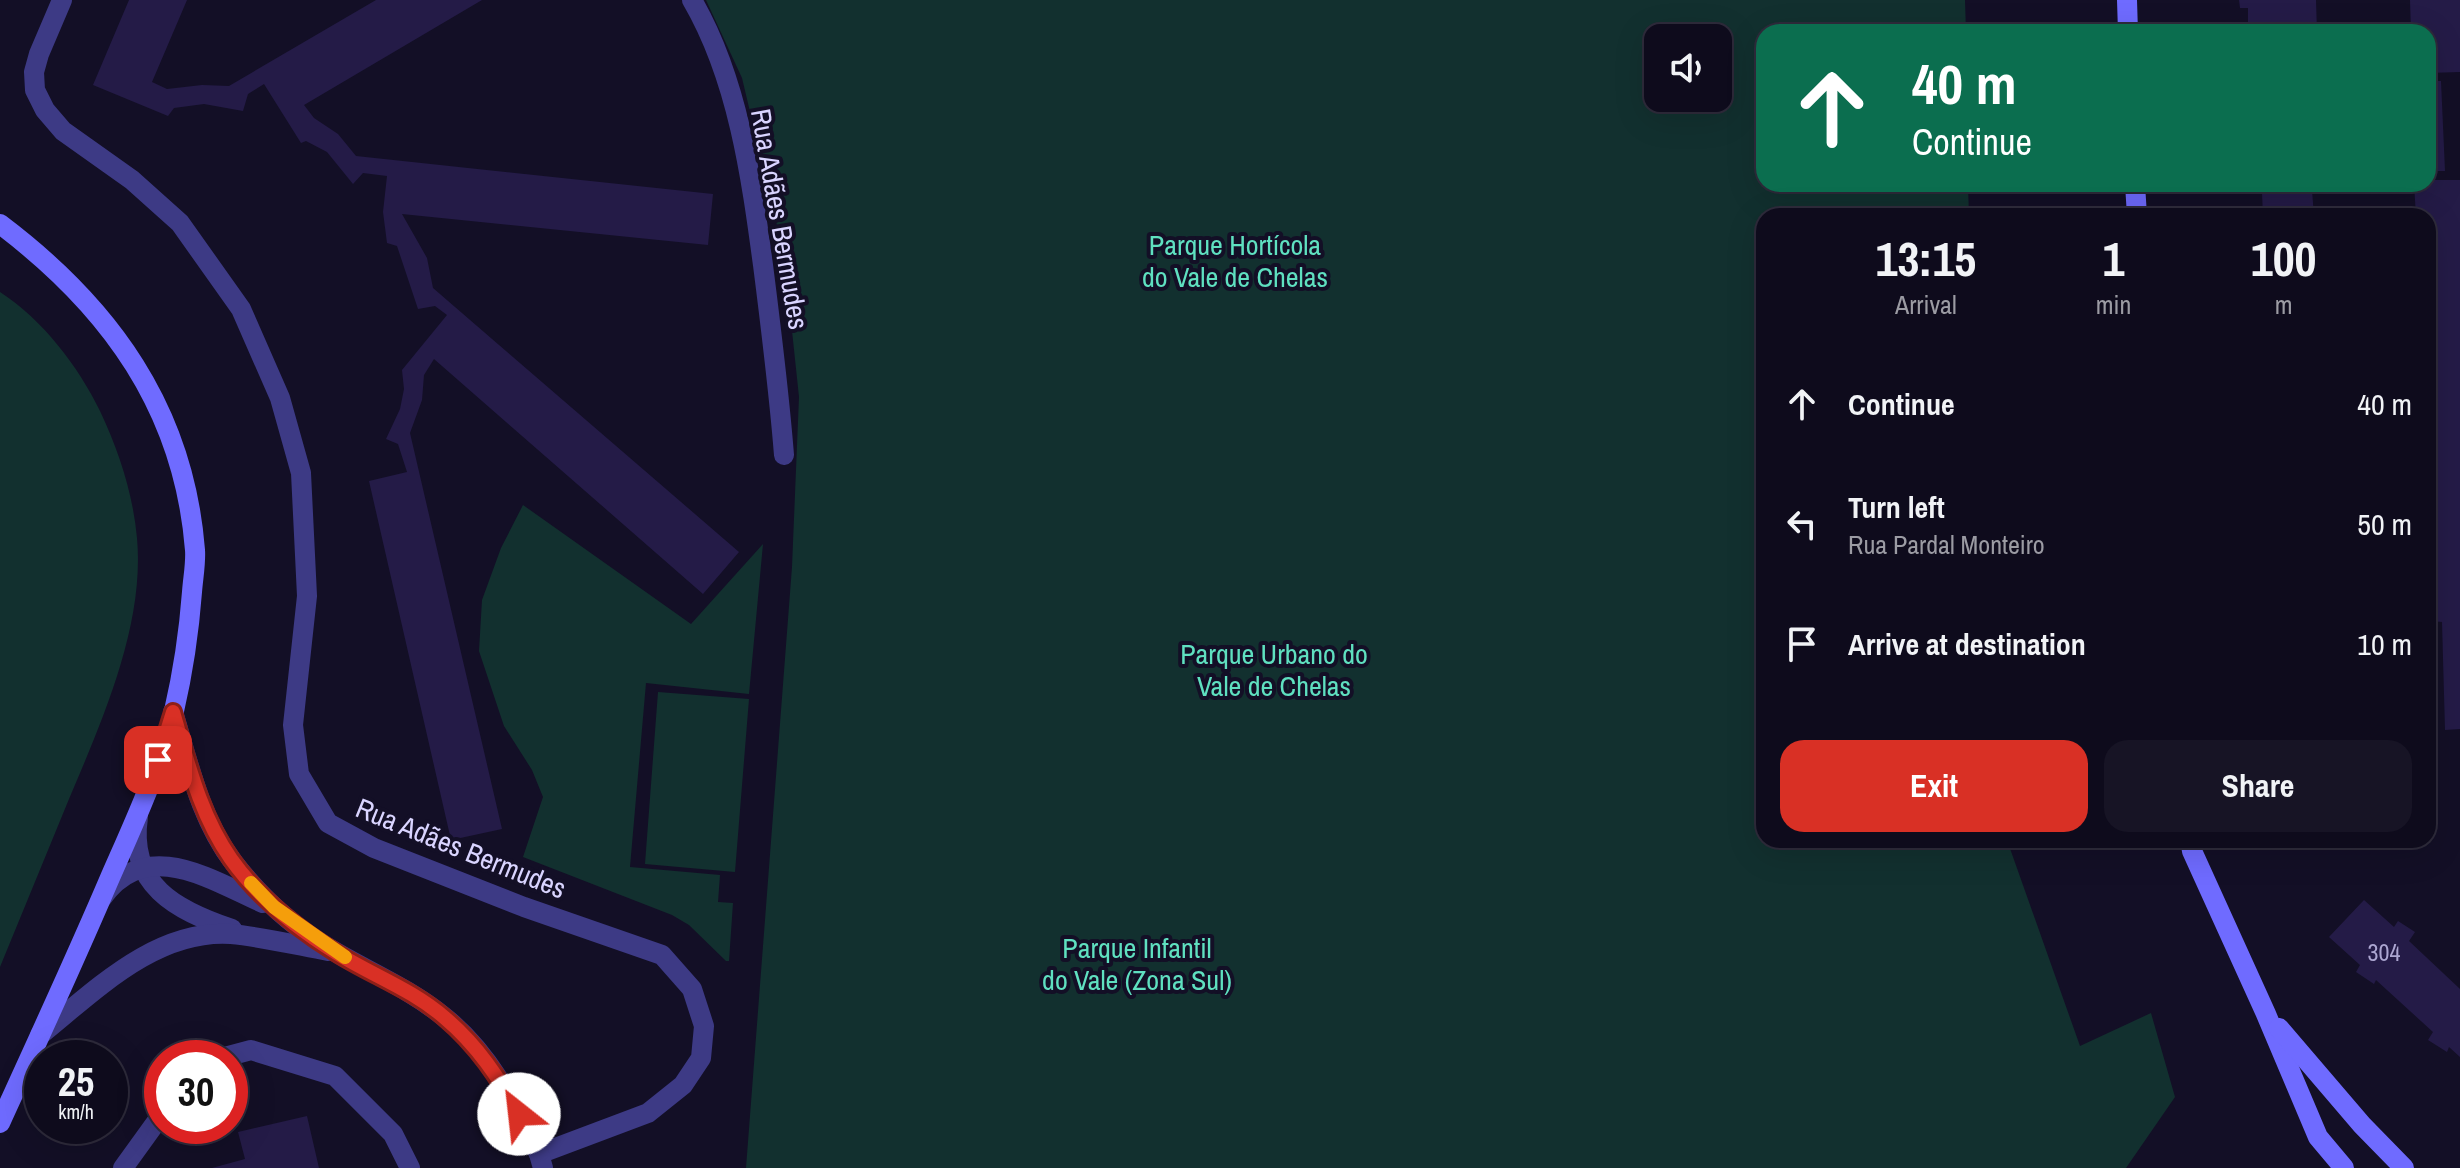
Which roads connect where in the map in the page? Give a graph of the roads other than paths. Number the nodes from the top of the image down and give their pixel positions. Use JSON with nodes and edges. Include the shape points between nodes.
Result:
{"nodes":[{"id":1,"x":62,"y":0,"type":"edge"},
{"id":2,"x":692,"y":0,"type":"edge"},
{"id":3,"x":2127,"y":0,"type":"edge"},
{"id":4,"x":2128,"y":24,"type":"edge"},
{"id":5,"x":0,"y":224,"type":"edge"},
{"id":6,"x":784,"y":455,"type":"dead end"},
{"id":7,"x":173,"y":712,"type":"junction"},
{"id":8,"x":139,"y":811,"type":"junction"},
{"id":9,"x":2191,"y":848,"type":"edge"},
{"id":10,"x":141,"y":868,"type":"junction"},
{"id":11,"x":99,"y":903,"type":"junction"},
{"id":12,"x":274,"y":907,"type":"junction"},
{"id":13,"x":258,"y":938,"type":"junction"},
{"id":14,"x":335,"y":952,"type":"junction"},
{"id":15,"x":2266,"y":1014,"type":"junction"},
{"id":16,"x":40,"y":1035,"type":"junction"},
{"id":17,"x":248,"y":1051,"type":"edge"},
{"id":18,"x":0,"y":1123,"type":"edge"},
{"id":19,"x":144,"y":1139,"type":"edge"},
{"id":20,"x":541,"y":1161,"type":"edge"},
{"id":21,"x":123,"y":1168,"type":"edge"},
{"id":22,"x":410,"y":1168,"type":"edge"},
{"id":23,"x":2344,"y":1168,"type":"edge"},
{"id":24,"x":2404,"y":1168,"type":"edge"}],
"edges":[{"from":1,"to":20,"type":"street","name":"Rua Adães Bermudes","via":[[34,72],[35,90],[45,110],[63,131],[132,180],[180,223],[241,309],[280,398],[301,473],[307,596],[293,725],[299,774],[328,823],[401,859],[662,955],[692,989],[704,1026],[701,1058],[683,1085],[648,1113]]},
{"from":2,"to":6,"type":"street","name":"Rua Adães Bermudes","via":[[707,25],[754,193]]},
{"from":3,"to":4,"type":"street"},
{"from":5,"to":7,"type":"street","via":[[88,301],[127,350],[158,405],[174,449],[184,478],[195,552],[188,636]]},
{"from":7,"to":8,"type":"street"},
{"from":7,"to":12,"type":"street","via":[[199,799],[219,841]]},
{"from":8,"to":10,"type":"street","via":[[135,835]]},
{"from":8,"to":11,"type":"street"},
{"from":9,"to":15,"type":"street"},
{"from":10,"to":11,"type":"street","via":[[110,887]]},
{"from":10,"to":12,"type":"street","via":[[185,868]]},
{"from":10,"to":13,"type":"street","via":[[165,898],[217,925]]},
{"from":11,"to":16,"type":"street"},
{"from":12,"to":14,"type":"street"},
{"from":13,"to":14,"type":"street"},
{"from":13,"to":16,"type":"street","via":[[207,935],[167,944],[132,963]]},
{"from":14,"to":20,"type":"street","via":[[409,992],[472,1044],[499,1077]]},
{"from":15,"to":23,"type":"street","via":[[2318,1137]]},
{"from":15,"to":24,"type":"street"},
{"from":16,"to":18,"type":"street"},
{"from":17,"to":22,"type":"street","via":[[335,1076],[393,1134]]},
{"from":19,"to":21,"type":"street"}]}
